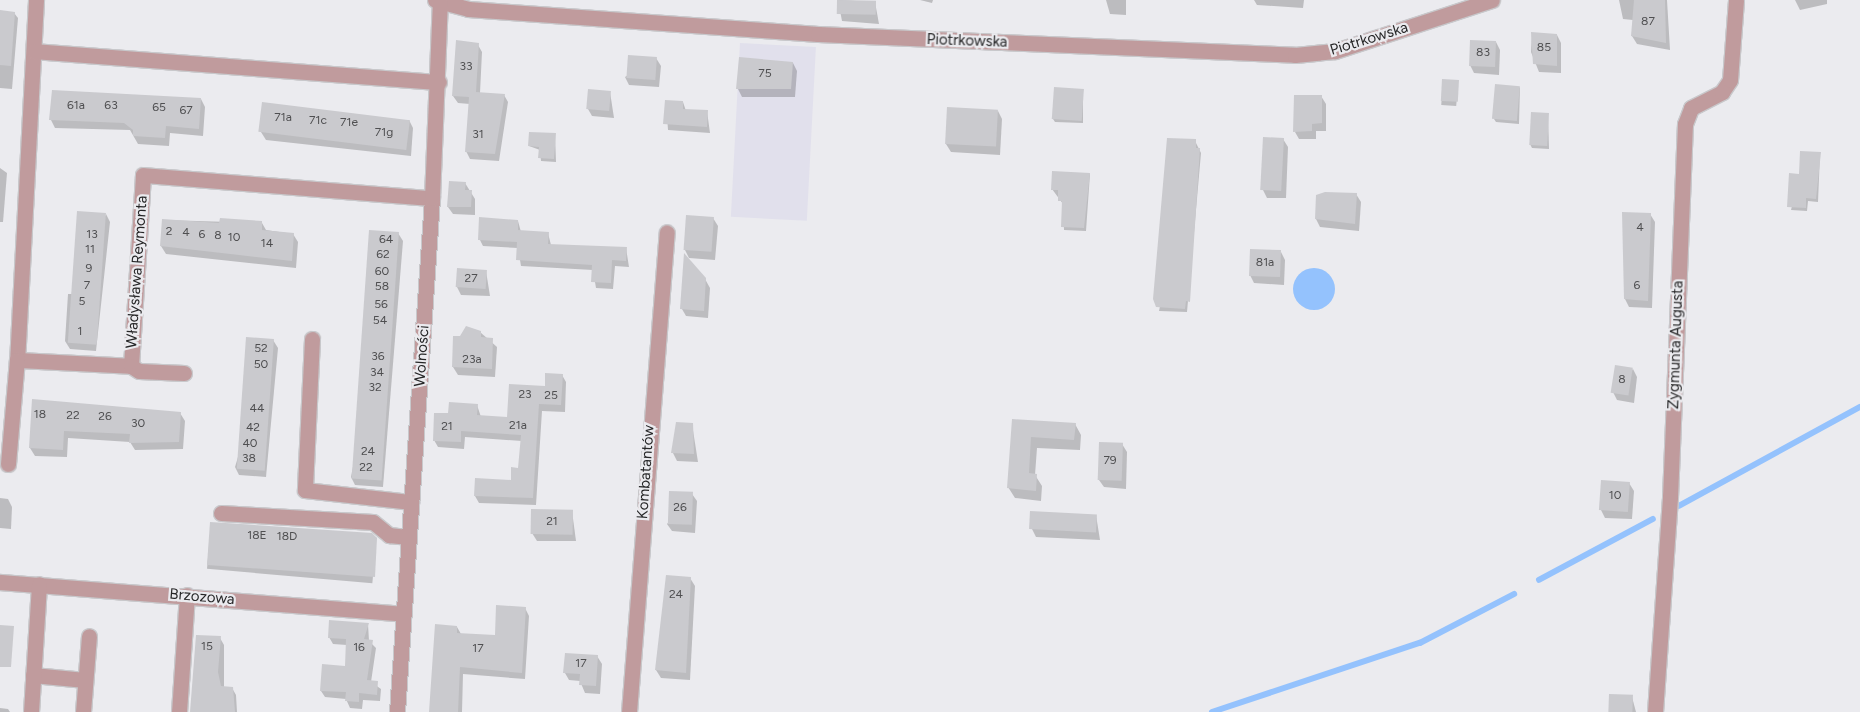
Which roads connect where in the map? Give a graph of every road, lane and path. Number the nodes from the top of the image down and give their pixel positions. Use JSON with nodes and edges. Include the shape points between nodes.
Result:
{"nodes":[{"id":1,"x":36,"y":0,"type":"edge"},
{"id":2,"x":1492,"y":0,"type":"edge"},
{"id":3,"x":1736,"y":0,"type":"edge"},
{"id":4,"x":438,"y":1,"type":"edge"},
{"id":5,"x":34,"y":51,"type":"junction"},
{"id":6,"x":438,"y":82,"type":"junction"},
{"id":7,"x":432,"y":198,"type":"junction"},
{"id":8,"x":667,"y":234,"type":"dead end"},
{"id":9,"x":312,"y":339,"type":"dead end"},
{"id":10,"x":17,"y":360,"type":"junction"},
{"id":11,"x":131,"y":366,"type":"junction"},
{"id":12,"x":184,"y":373,"type":"dead end"},
{"id":13,"x":8,"y":464,"type":"dead end"},
{"id":14,"x":411,"y":502,"type":"junction"},
{"id":15,"x":221,"y":513,"type":"dead end"},
{"id":16,"x":408,"y":537,"type":"junction"},
{"id":17,"x":0,"y":582,"type":"edge"},
{"id":18,"x":39,"y":584,"type":"junction"},
{"id":19,"x":187,"y":595,"type":"junction"},
{"id":20,"x":404,"y":614,"type":"junction"},
{"id":21,"x":89,"y":636,"type":"dead end"},
{"id":22,"x":33,"y":675,"type":"junction"},
{"id":23,"x":85,"y":680,"type":"junction"},
{"id":24,"x":31,"y":712,"type":"edge"},
{"id":25,"x":83,"y":712,"type":"edge"},
{"id":26,"x":179,"y":712,"type":"edge"},
{"id":27,"x":396,"y":712,"type":"edge"},
{"id":28,"x":629,"y":712,"type":"edge"},
{"id":29,"x":1655,"y":712,"type":"edge"}],
"edges":[{"from":1,"to":5,"type":"street"},
{"from":2,"to":4,"type":"street","name":"Piotrkowska","via":[[1335,51],[1295,54],[837,35],[468,9]]},
{"from":3,"to":29,"type":"street","name":"Zygmunta Augusta","via":[[1730,80],[1722,92],[1692,108],[1685,124],[1670,497]]},
{"from":4,"to":6,"type":"street","name":"Wolności"},
{"from":5,"to":6,"type":"street"},
{"from":5,"to":10,"type":"street"},
{"from":6,"to":7,"type":"street","name":"Wolności"},
{"from":7,"to":11,"type":"street","name":"Władysława Reymonta","via":[[143,175]]},
{"from":7,"to":14,"type":"street","name":"Wolności"},
{"from":8,"to":28,"type":"street","name":"Kombatantów"},
{"from":9,"to":14,"type":"street","via":[[305,490]]},
{"from":10,"to":11,"type":"street","name":"Władysława Reymonta"},
{"from":10,"to":13,"type":"street"},
{"from":11,"to":12,"type":"street","via":[[140,371]]},
{"from":14,"to":16,"type":"street","name":"Wolności"},
{"from":15,"to":16,"type":"street","via":[[373,522],[389,535]]},
{"from":16,"to":20,"type":"street","name":"Wolności"},
{"from":17,"to":18,"type":"street","name":"Brzozowa"},
{"from":18,"to":19,"type":"street","name":"Brzozowa"},
{"from":18,"to":22,"type":"street"},
{"from":19,"to":20,"type":"street","name":"Brzozowa"},
{"from":19,"to":26,"type":"street"},
{"from":20,"to":27,"type":"street","name":"Wolności"},
{"from":21,"to":23,"type":"street"},
{"from":22,"to":23,"type":"street"},
{"from":22,"to":24,"type":"street"},
{"from":23,"to":25,"type":"street"}]}
